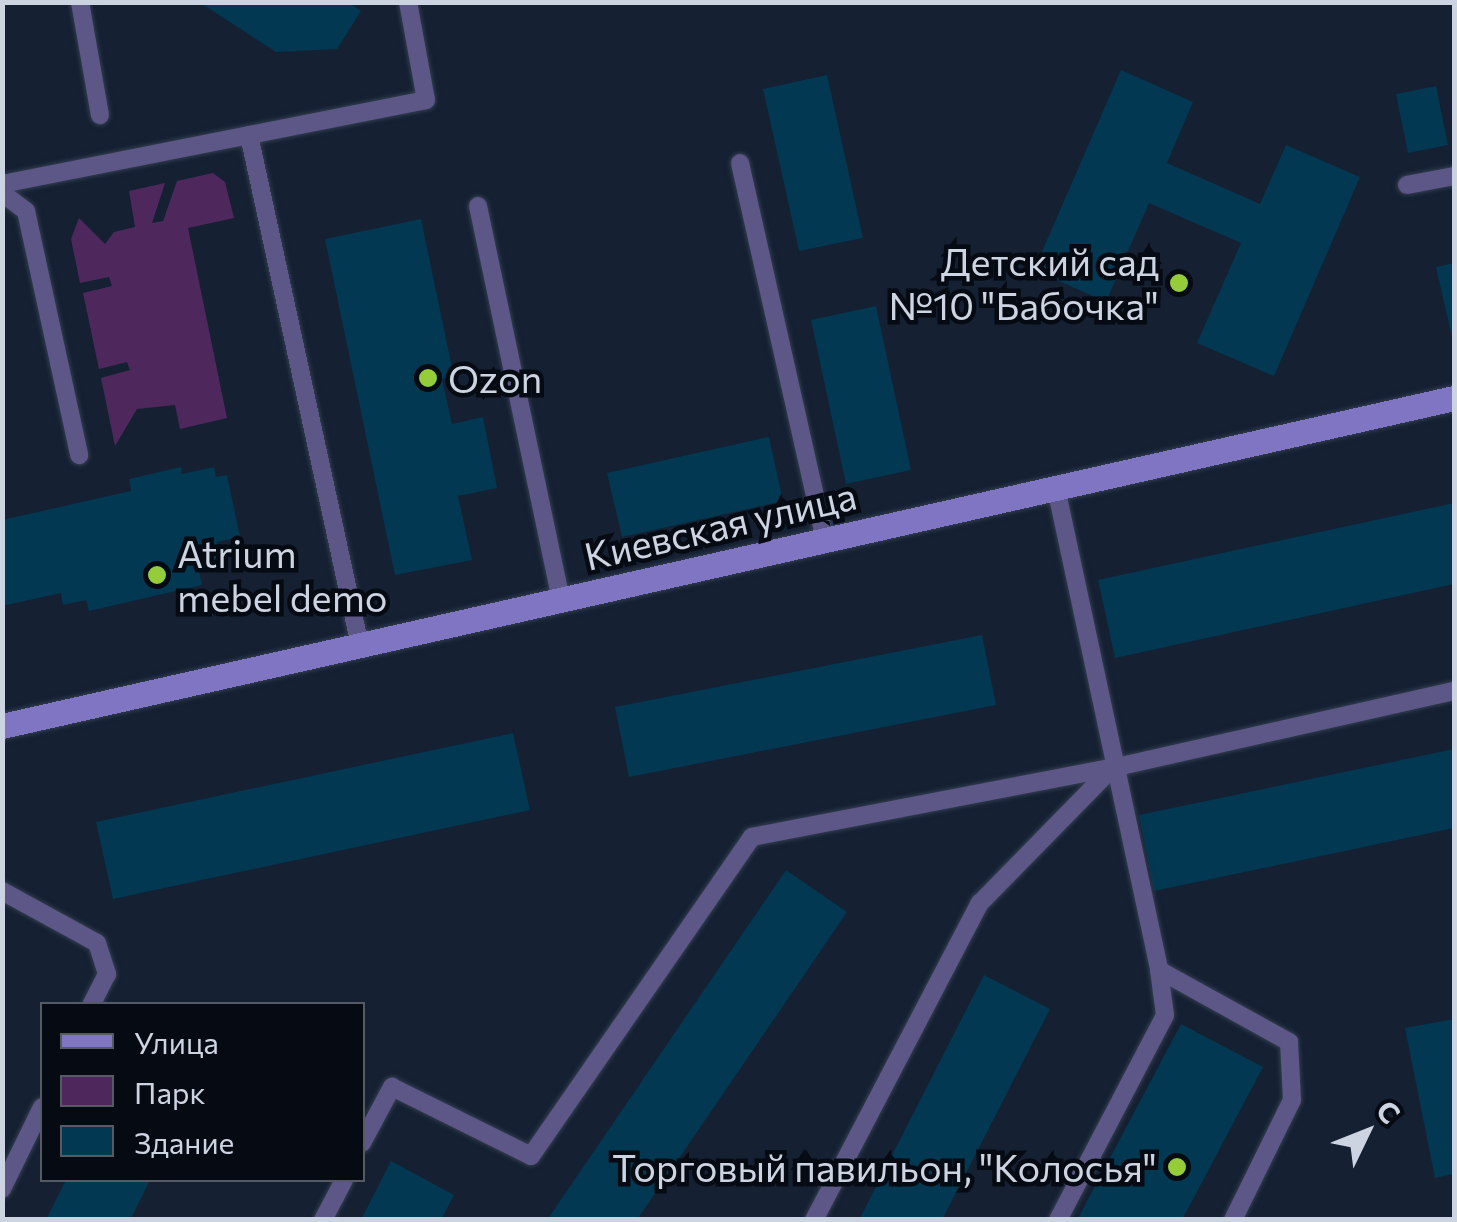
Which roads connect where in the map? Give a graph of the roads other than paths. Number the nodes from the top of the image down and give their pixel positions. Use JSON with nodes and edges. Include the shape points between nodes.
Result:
{"nodes":[{"id":1,"x":80,"y":2,"type":"edge"},
{"id":2,"x":408,"y":2,"type":"edge"},
{"id":3,"x":100,"y":115,"type":"dead end"},
{"id":4,"x":249,"y":135,"type":"junction"},
{"id":5,"x":740,"y":163,"type":"dead end"},
{"id":6,"x":1454,"y":176,"type":"edge"},
{"id":7,"x":2,"y":184,"type":"edge"},
{"id":8,"x":1407,"y":185,"type":"dead end"},
{"id":9,"x":2,"y":194,"type":"edge"},
{"id":10,"x":478,"y":206,"type":"dead end"},
{"id":11,"x":1454,"y":398,"type":"edge"},
{"id":12,"x":79,"y":455,"type":"dead end"},
{"id":13,"x":1056,"y":488,"type":"junction"},
{"id":14,"x":825,"y":540,"type":"junction"},
{"id":15,"x":561,"y":600,"type":"junction"},
{"id":16,"x":360,"y":646,"type":"junction"},
{"id":17,"x":1454,"y":691,"type":"edge"},
{"id":18,"x":2,"y":726,"type":"edge"},
{"id":19,"x":1112,"y":768,"type":"junction"},
{"id":20,"x":2,"y":890,"type":"edge"},
{"id":21,"x":1159,"y":970,"type":"junction"},
{"id":22,"x":93,"y":1002,"type":"edge"},
{"id":23,"x":40,"y":1111,"type":"edge"},
{"id":24,"x":365,"y":1138,"type":"edge"},
{"id":25,"x":343,"y":1182,"type":"edge"},
{"id":26,"x":2,"y":1190,"type":"edge"},
{"id":27,"x":322,"y":1220,"type":"edge"},
{"id":28,"x":814,"y":1220,"type":"edge"},
{"id":29,"x":1058,"y":1220,"type":"edge"},
{"id":30,"x":1233,"y":1220,"type":"edge"}],
"edges":[{"from":1,"to":3,"type":"lane"},
{"from":2,"to":4,"type":"lane","via":[[426,100]]},
{"from":4,"to":7,"type":"lane"},
{"from":4,"to":16,"type":"lane"},
{"from":5,"to":14,"type":"lane"},
{"from":6,"to":8,"type":"lane"},
{"from":9,"to":12,"type":"lane","via":[[26,210]]},
{"from":10,"to":15,"type":"lane"},
{"from":11,"to":13,"type":"main road","name":"Киевская улица"},
{"from":13,"to":14,"type":"main road","name":"Киевская улица"},
{"from":13,"to":19,"type":"lane"},
{"from":14,"to":15,"type":"main road","name":"Киевская улица"},
{"from":15,"to":16,"type":"main road","name":"Киевская улица"},
{"from":16,"to":18,"type":"main road","name":"Киевская улица"},
{"from":17,"to":19,"type":"lane"},
{"from":19,"to":21,"type":"lane"},
{"from":19,"to":24,"type":"lane","via":[[752,837],[531,1156],[392,1087]]},
{"from":19,"to":28,"type":"lane","via":[[980,903]]},
{"from":20,"to":22,"type":"lane","via":[[97,943],[107,974]]},
{"from":21,"to":29,"type":"lane","via":[[1165,1015]]},
{"from":21,"to":30,"type":"lane","via":[[1289,1042],[1292,1100]]},
{"from":23,"to":26,"type":"lane"},
{"from":25,"to":27,"type":"lane"}]}
